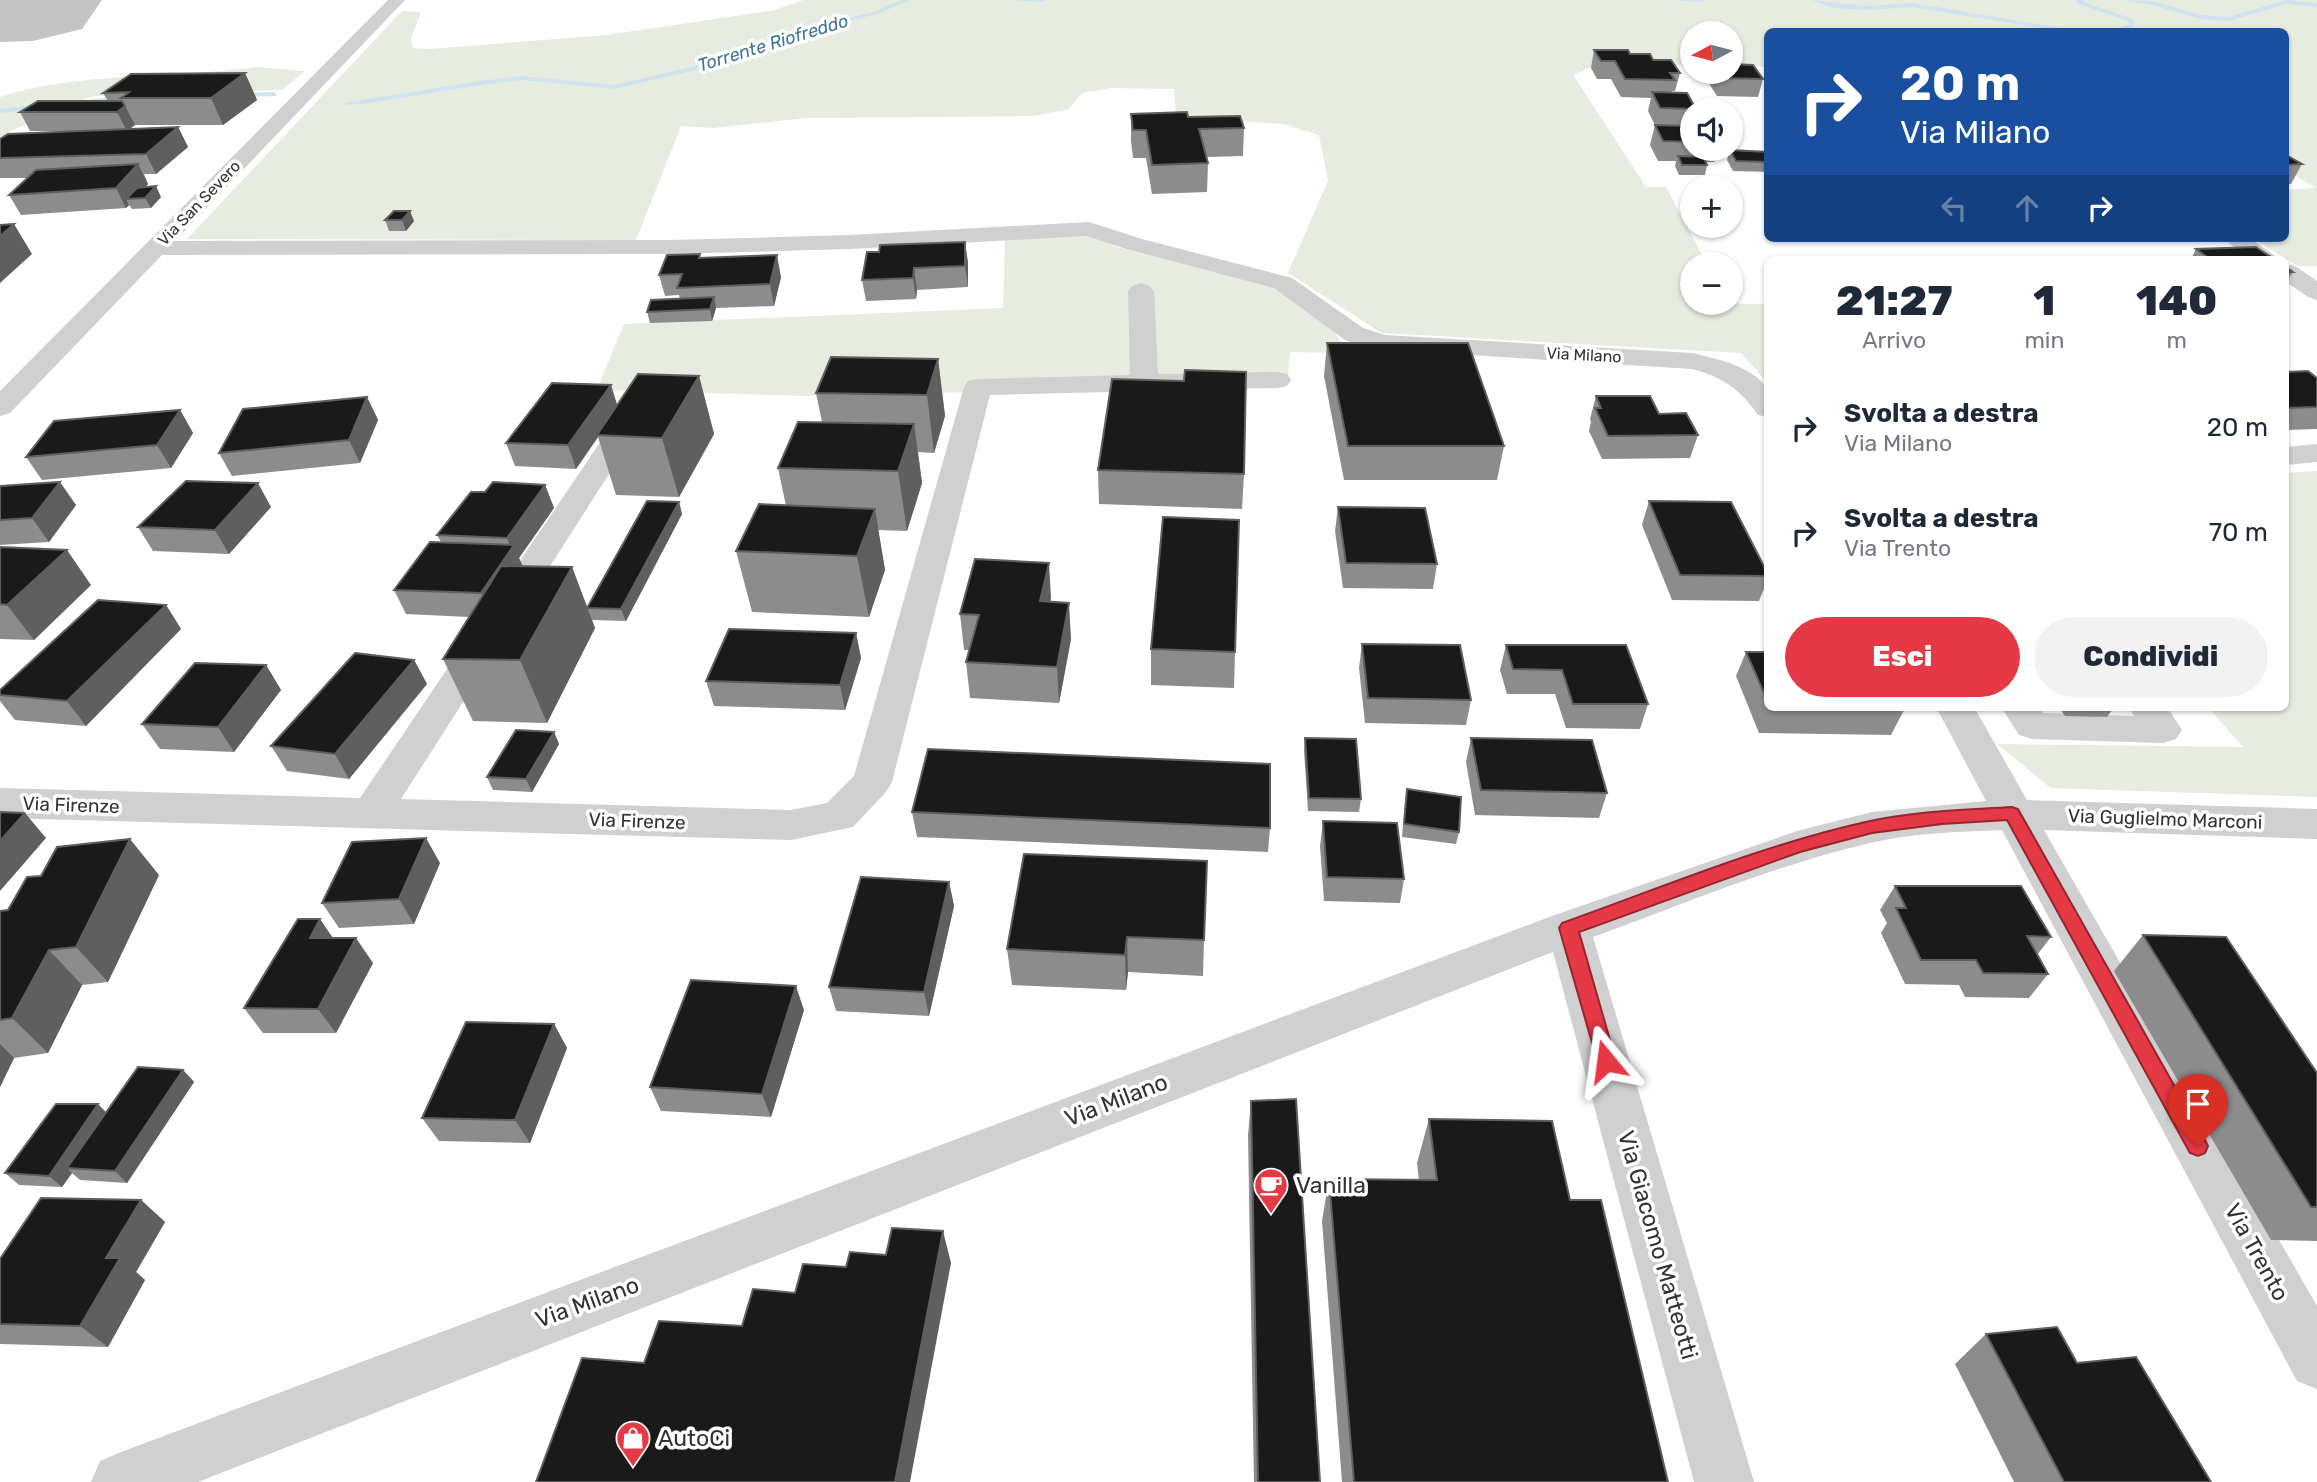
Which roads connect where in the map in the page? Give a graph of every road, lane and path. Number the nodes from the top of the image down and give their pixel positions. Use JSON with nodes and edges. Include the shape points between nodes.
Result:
{"nodes":[{"id":1,"x":397,"y":0,"type":"edge"},
{"id":2,"x":2240,"y":242,"type":"edge"},
{"id":3,"x":155,"y":248,"type":"junction"},
{"id":4,"x":2262,"y":256,"type":"edge"},
{"id":5,"x":2289,"y":273,"type":"edge"},
{"id":6,"x":1141,"y":291,"type":"dead end"},
{"id":7,"x":2317,"y":292,"type":"edge"},
{"id":8,"x":1277,"y":380,"type":"dead end"},
{"id":9,"x":1144,"y":383,"type":"junction"},
{"id":10,"x":1764,"y":403,"type":"edge"},
{"id":11,"x":0,"y":407,"type":"edge"},
{"id":12,"x":619,"y":435,"type":"edge"},
{"id":13,"x":2317,"y":453,"type":"edge"},
{"id":14,"x":2289,"y":456,"type":"edge"},
{"id":15,"x":1957,"y":711,"type":"edge"},
{"id":16,"x":2023,"y":711,"type":"edge"},
{"id":17,"x":2150,"y":711,"type":"edge"},
{"id":18,"x":0,"y":803,"type":"edge"},
{"id":19,"x":371,"y":814,"type":"junction"},
{"id":20,"x":2012,"y":814,"type":"junction"},
{"id":21,"x":2317,"y":824,"type":"edge"},
{"id":22,"x":1569,"y":928,"type":"junction"},
{"id":23,"x":2317,"y":1361,"type":"edge"},
{"id":24,"x":121,"y":1482,"type":"edge"},
{"id":25,"x":1724,"y":1482,"type":"edge"}],
"edges":[{"from":1,"to":3,"type":"street","name":"Via San Severo"},
{"from":2,"to":4,"type":"street"},
{"from":3,"to":10,"type":"street","name":"Via Milano","via":[[671,247],[1089,229],[1283,283],[1354,334],[1383,343],[1692,361],[1735,372]]},
{"from":3,"to":11,"type":"street","name":"Via San Severo"},
{"from":5,"to":7,"type":"street"},
{"from":6,"to":9,"type":"street"},
{"from":8,"to":9,"type":"street"},
{"from":9,"to":19,"type":"street","name":"Via Firenze","via":[[978,387],[872,782],[839,816],[791,825]]},
{"from":12,"to":19,"type":"street"},
{"from":13,"to":14,"type":"street"},
{"from":15,"to":20,"type":"street"},
{"from":16,"to":17,"type":"street","via":[[2032,726],[2163,730]]},
{"from":18,"to":19,"type":"street","name":"Via Firenze"},
{"from":20,"to":21,"type":"street","name":"Via Guglielmo Marconi"},
{"from":20,"to":22,"type":"street","name":"Via Milano","via":[[1872,827],[1797,847]]},
{"from":20,"to":23,"type":"street","name":"Via Trento"},
{"from":22,"to":24,"type":"street","name":"Via Milano"},
{"from":22,"to":25,"type":"street","name":"Via Giacomo Matteotti"}]}
